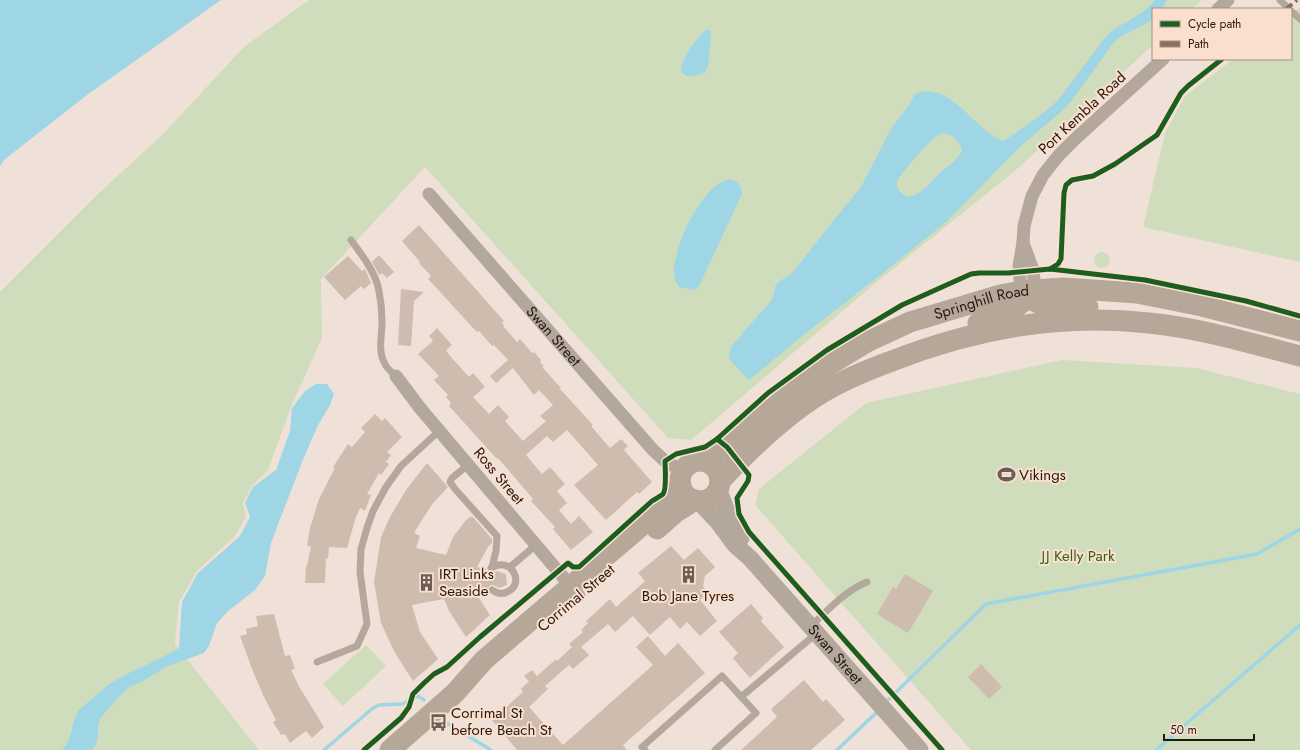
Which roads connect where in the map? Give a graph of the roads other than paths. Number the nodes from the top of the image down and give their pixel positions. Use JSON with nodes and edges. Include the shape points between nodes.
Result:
{"nodes":[{"id":1,"x":1228,"y":0,"type":"edge"},
{"id":2,"x":1280,"y":0,"type":"edge"},
{"id":3,"x":1219,"y":8,"type":"edge"},
{"id":4,"x":1288,"y":8,"type":"edge"},
{"id":5,"x":1292,"y":12,"type":"edge"},
{"id":6,"x":1300,"y":19,"type":"edge"},
{"id":7,"x":1162,"y":60,"type":"edge"},
{"id":8,"x":429,"y":194,"type":"dead end"},
{"id":9,"x":351,"y":240,"type":"dead end"},
{"id":10,"x":1028,"y":293,"type":"junction"},
{"id":11,"x":1300,"y":331,"type":"edge"},
{"id":12,"x":1229,"y":338,"type":"junction"},
{"id":13,"x":910,"y":354,"type":"junction"},
{"id":14,"x":1300,"y":356,"type":"edge"},
{"id":15,"x":396,"y":376,"type":"joint"},
{"id":16,"x":439,"y":431,"type":"junction"},
{"id":17,"x":704,"y":461,"type":"junction"},
{"id":18,"x":468,"y":465,"type":"junction"},
{"id":19,"x":682,"y":478,"type":"junction"},
{"id":20,"x":719,"y":485,"type":"junction"},
{"id":21,"x":696,"y":500,"type":"junction"},
{"id":22,"x":536,"y":545,"type":"junction"},
{"id":23,"x":750,"y":558,"type":"junction"},
{"id":24,"x":510,"y":568,"type":"junction"},
{"id":25,"x":868,"y":582,"type":"dead end"},
{"id":26,"x":492,"y":590,"type":"dead end"},
{"id":27,"x":575,"y":591,"type":"junction"},
{"id":28,"x":814,"y":629,"type":"junction"},
{"id":29,"x":317,"y":662,"type":"dead end"},
{"id":30,"x":741,"y":697,"type":"junction"},
{"id":31,"x":390,"y":750,"type":"edge"},
{"id":32,"x":645,"y":750,"type":"edge"},
{"id":33,"x":714,"y":750,"type":"edge"},
{"id":34,"x":920,"y":750,"type":"edge"}],
"edges":[{"from":1,"to":3,"type":"street"},
{"from":2,"to":4,"type":"lane"},
{"from":5,"to":6,"type":"lane"},
{"from":7,"to":10,"type":"street","name":"Port Kembla Road","via":[[1048,167],[1032,196],[1024,226],[1023,243],[1034,270]]},
{"from":8,"to":19,"type":"street","name":"Swan Street","via":[[653,450]]},
{"from":9,"to":15,"type":"lane","via":[[376,280],[382,320],[381,353],[383,361]]},
{"from":10,"to":11,"type":"main road","name":"Springhill Road","via":[[1063,288],[1137,293],[1209,307]]},
{"from":10,"to":12,"type":"main road","via":[[1041,305],[1049,307],[1120,308],[1182,317]]},
{"from":10,"to":13,"type":"main road","via":[[1020,306],[1010,312],[941,335]]},
{"from":10,"to":17,"type":"main road","name":"Springhill Road","via":[[1000,295],[925,317],[867,342],[799,386],[727,447]]},
{"from":12,"to":13,"type":"main road","name":"Springhill Road","via":[[1149,323],[1075,321],[992,331]]},
{"from":12,"to":14,"type":"main road","name":"Springhill Road"},
{"from":13,"to":20,"type":"main road","name":"Springhill Road","via":[[845,380],[820,394],[761,440]]},
{"from":15,"to":16,"type":"street","name":"Ross Street"},
{"from":16,"to":18,"type":"street","name":"Ross Street"},
{"from":16,"to":29,"type":"lane","via":[[401,466],[373,511],[361,549],[360,572],[366,624],[357,646]]},
{"from":17,"to":19,"type":"main road","via":[[690,464]]},
{"from":17,"to":20,"type":"main road","via":[[716,468]]},
{"from":18,"to":22,"type":"street","name":"Ross Street"},
{"from":18,"to":24,"type":"lane","via":[[450,482],[497,536],[491,568],[501,564]]},
{"from":19,"to":21,"type":"main road","via":[[686,494]]},
{"from":19,"to":27,"type":"main road","name":"Corrimal Street","via":[[669,500]]},
{"from":20,"to":21,"type":"main road","via":[[710,498]]},
{"from":20,"to":23,"type":"street","name":"Swan Street","via":[[731,521]]},
{"from":21,"to":23,"type":"street","name":"Swan Street","via":[[718,522],[735,545]]},
{"from":21,"to":27,"type":"main road","name":"Corrimal Street","via":[[676,512]]},
{"from":22,"to":24,"type":"lane"},
{"from":22,"to":27,"type":"street","name":"Ross Street"},
{"from":23,"to":28,"type":"street","name":"Swan Street"},
{"from":24,"to":26,"type":"lane","via":[[515,575],[512,589],[503,594]]},
{"from":25,"to":28,"type":"lane","via":[[843,596]]},
{"from":27,"to":31,"type":"main road","name":"Corrimal Street","via":[[484,660],[455,693]]},
{"from":28,"to":30,"type":"lane"},
{"from":28,"to":34,"type":"street","name":"Swan Street"},
{"from":30,"to":32,"type":"lane","via":[[722,676],[642,747]]},
{"from":30,"to":33,"type":"lane","via":[[756,713]]}]}
